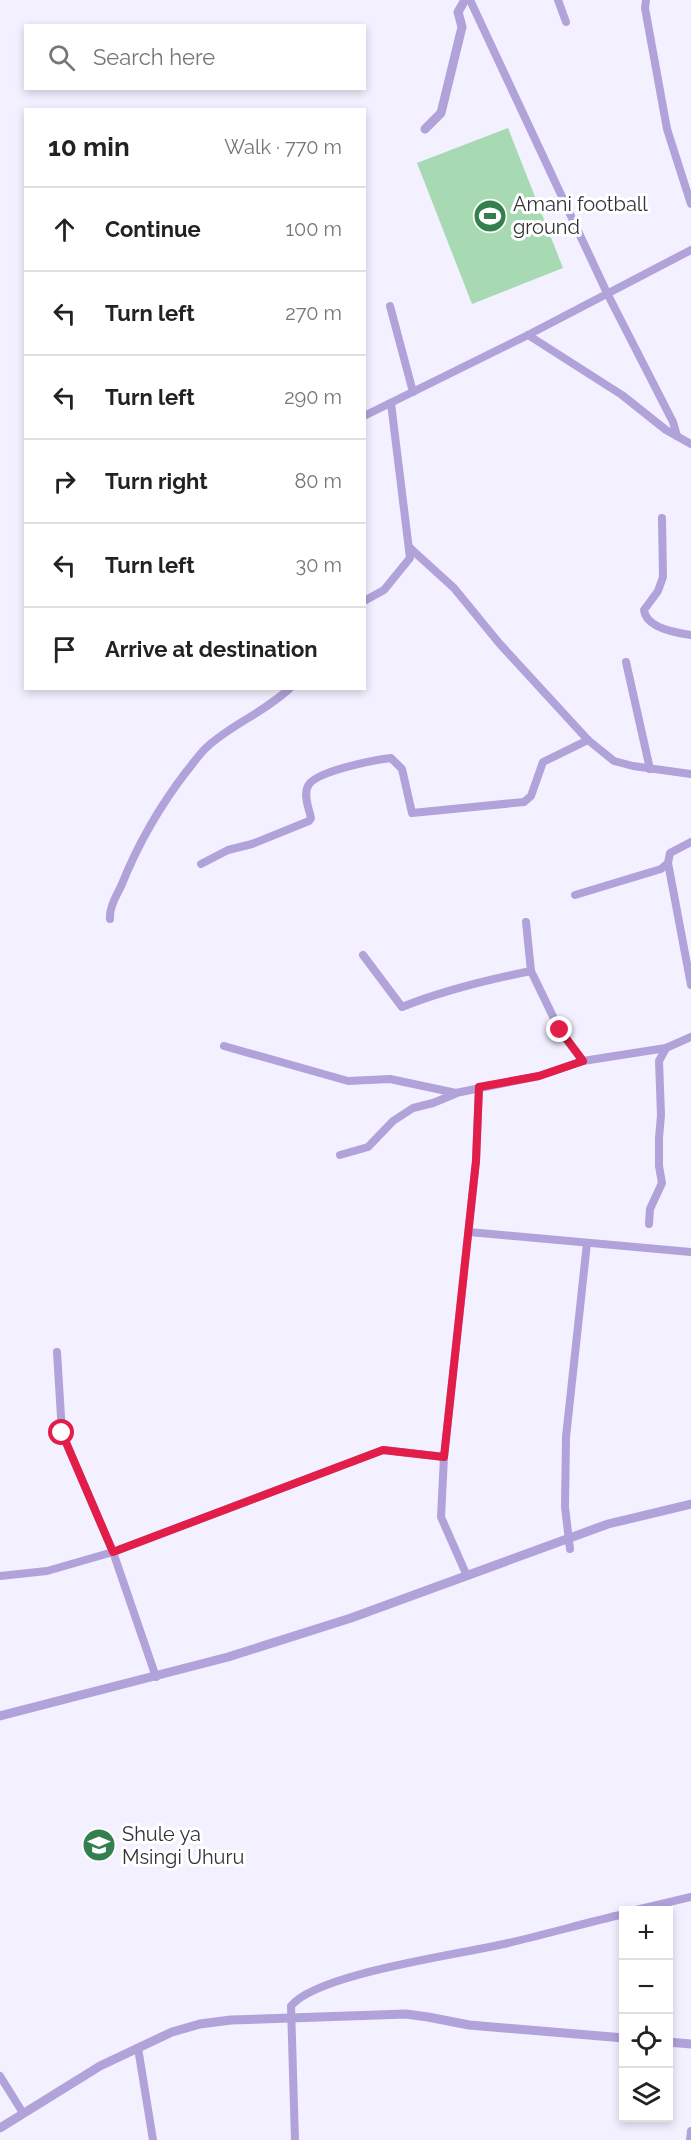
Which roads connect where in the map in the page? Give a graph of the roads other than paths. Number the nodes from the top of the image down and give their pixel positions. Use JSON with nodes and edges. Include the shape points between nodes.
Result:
{"nodes":[{"id":1,"x":468,"y":0,"type":"edge"},
{"id":2,"x":558,"y":0,"type":"edge"},
{"id":3,"x":646,"y":0,"type":"edge"},
{"id":4,"x":566,"y":22,"type":"dead end"},
{"id":5,"x":425,"y":129,"type":"dead end"},
{"id":6,"x":691,"y":204,"type":"edge"},
{"id":7,"x":691,"y":250,"type":"edge"},
{"id":8,"x":607,"y":293,"type":"junction"},
{"id":9,"x":390,"y":306,"type":"dead end"},
{"id":10,"x":528,"y":335,"type":"junction"},
{"id":11,"x":413,"y":392,"type":"junction"},
{"id":12,"x":391,"y":403,"type":"junction"},
{"id":13,"x":366,"y":415,"type":"edge"},
{"id":14,"x":676,"y":436,"type":"junction"},
{"id":15,"x":691,"y":444,"type":"edge"},
{"id":16,"x":662,"y":518,"type":"dead end"},
{"id":17,"x":410,"y":548,"type":"junction"},
{"id":18,"x":366,"y":600,"type":"edge"},
{"id":19,"x":691,"y":635,"type":"edge"},
{"id":20,"x":626,"y":663,"type":"dead end"},
{"id":21,"x":288,"y":690,"type":"edge"},
{"id":22,"x":588,"y":740,"type":"junction"},
{"id":23,"x":650,"y":769,"type":"junction"},
{"id":24,"x":691,"y":774,"type":"edge"},
{"id":25,"x":691,"y":842,"type":"edge"},
{"id":26,"x":668,"y":863,"type":"junction"},
{"id":27,"x":201,"y":864,"type":"dead end"},
{"id":28,"x":575,"y":896,"type":"dead end"},
{"id":29,"x":110,"y":919,"type":"dead end"},
{"id":30,"x":526,"y":922,"type":"dead end"},
{"id":31,"x":363,"y":955,"type":"dead end"},
{"id":32,"x":531,"y":971,"type":"junction"},
{"id":33,"x":691,"y":985,"type":"edge"},
{"id":34,"x":691,"y":1037,"type":"edge"},
{"id":35,"x":224,"y":1046,"type":"dead end"},
{"id":36,"x":666,"y":1048,"type":"junction"},
{"id":37,"x":583,"y":1061,"type":"junction"},
{"id":38,"x":479,"y":1087,"type":"junction"},
{"id":39,"x":456,"y":1093,"type":"junction"},
{"id":40,"x":340,"y":1155,"type":"dead end"},
{"id":41,"x":649,"y":1224,"type":"dead end"},
{"id":42,"x":469,"y":1232,"type":"junction"},
{"id":43,"x":587,"y":1243,"type":"junction"},
{"id":44,"x":691,"y":1251,"type":"edge"},
{"id":45,"x":57,"y":1352,"type":"dead end"},
{"id":46,"x":444,"y":1457,"type":"junction"},
{"id":47,"x":691,"y":1504,"type":"edge"},
{"id":48,"x":569,"y":1544,"type":"junction"},
{"id":49,"x":113,"y":1552,"type":"junction"},
{"id":50,"x":0,"y":1576,"type":"edge"},
{"id":51,"x":467,"y":1576,"type":"junction"},
{"id":52,"x":156,"y":1677,"type":"junction"},
{"id":53,"x":0,"y":1715,"type":"edge"},
{"id":54,"x":691,"y":1897,"type":"edge"},
{"id":55,"x":656,"y":1906,"type":"edge"},
{"id":56,"x":619,"y":1915,"type":"edge"},
{"id":57,"x":293,"y":2019,"type":"junction"},
{"id":58,"x":619,"y":2038,"type":"edge"},
{"id":59,"x":673,"y":2042,"type":"edge"},
{"id":60,"x":691,"y":2044,"type":"edge"},
{"id":61,"x":138,"y":2048,"type":"junction"},
{"id":62,"x":0,"y":2076,"type":"edge"},
{"id":63,"x":23,"y":2113,"type":"junction"},
{"id":64,"x":0,"y":2128,"type":"edge"},
{"id":65,"x":691,"y":2131,"type":"edge"},
{"id":66,"x":153,"y":2140,"type":"edge"},
{"id":67,"x":295,"y":2140,"type":"edge"},
{"id":68,"x":690,"y":2140,"type":"edge"}],
"edges":[{"from":1,"to":5,"type":"street","via":[[458,12],[462,27],[441,113]]},
{"from":1,"to":8,"type":"street"},
{"from":2,"to":4,"type":"street"},
{"from":3,"to":6,"type":"street","via":[[667,129]]},
{"from":7,"to":8,"type":"street"},
{"from":8,"to":10,"type":"street"},
{"from":8,"to":14,"type":"street","via":[[673,422]]},
{"from":9,"to":11,"type":"street"},
{"from":10,"to":11,"type":"street"},
{"from":10,"to":14,"type":"street","via":[[622,395]]},
{"from":11,"to":12,"type":"street"},
{"from":12,"to":13,"type":"street"},
{"from":12,"to":17,"type":"street"},
{"from":14,"to":15,"type":"street"},
{"from":16,"to":19,"type":"street","via":[[663,577],[644,614],[662,628]]},
{"from":17,"to":18,"type":"street","via":[[410,558],[384,590]]},
{"from":17,"to":22,"type":"street","via":[[454,588]]},
{"from":20,"to":23,"type":"street"},
{"from":21,"to":29,"type":"street","via":[[227,731],[185,773],[129,865]]},
{"from":22,"to":23,"type":"street","via":[[614,761]]},
{"from":22,"to":27,"type":"street","via":[[543,762],[531,796],[524,802],[412,813],[402,769],[391,758],[334,771],[308,786],[309,821],[228,850]]},
{"from":23,"to":24,"type":"street"},
{"from":25,"to":26,"type":"street","via":[[670,853]]},
{"from":26,"to":28,"type":"street","via":[[661,869]]},
{"from":26,"to":33,"type":"street"},
{"from":30,"to":32,"type":"street"},
{"from":31,"to":32,"type":"street","via":[[402,1007],[436,993]]},
{"from":32,"to":37,"type":"street","via":[[560,1030]]},
{"from":34,"to":36,"type":"street"},
{"from":35,"to":39,"type":"street","via":[[348,1081],[390,1079]]},
{"from":36,"to":37,"type":"street"},
{"from":36,"to":41,"type":"street","via":[[659,1061],[662,1183],[650,1209]]},
{"from":37,"to":38,"type":"street","via":[[539,1076]]},
{"from":38,"to":39,"type":"street"},
{"from":38,"to":42,"type":"street"},
{"from":39,"to":40,"type":"street","via":[[413,1108],[393,1121],[368,1147]]},
{"from":42,"to":43,"type":"street"},
{"from":42,"to":46,"type":"street"},
{"from":43,"to":44,"type":"street"},
{"from":43,"to":48,"type":"street","via":[[566,1437]]},
{"from":45,"to":49,"type":"street","via":[[62,1433]]},
{"from":46,"to":49,"type":"street","via":[[383,1450]]},
{"from":46,"to":51,"type":"street","via":[[441,1516]]},
{"from":47,"to":48,"type":"street","via":[[608,1524]]},
{"from":48,"to":51,"type":"street"},
{"from":49,"to":50,"type":"street","via":[[47,1571]]},
{"from":49,"to":52,"type":"street"},
{"from":51,"to":52,"type":"street","via":[[228,1657]]},
{"from":52,"to":53,"type":"street"},
{"from":54,"to":55,"type":"street"},
{"from":56,"to":57,"type":"street","via":[[323,1986],[297,1999],[291,2006]]},
{"from":57,"to":58,"type":"street","via":[[406,2014],[469,2025]]},
{"from":57,"to":61,"type":"street","via":[[200,2024]]},
{"from":57,"to":67,"type":"street"},
{"from":59,"to":60,"type":"street"},
{"from":61,"to":63,"type":"street","via":[[100,2066]]},
{"from":61,"to":66,"type":"street"},
{"from":62,"to":63,"type":"street"},
{"from":63,"to":64,"type":"street"},
{"from":65,"to":68,"type":"street"}]}
